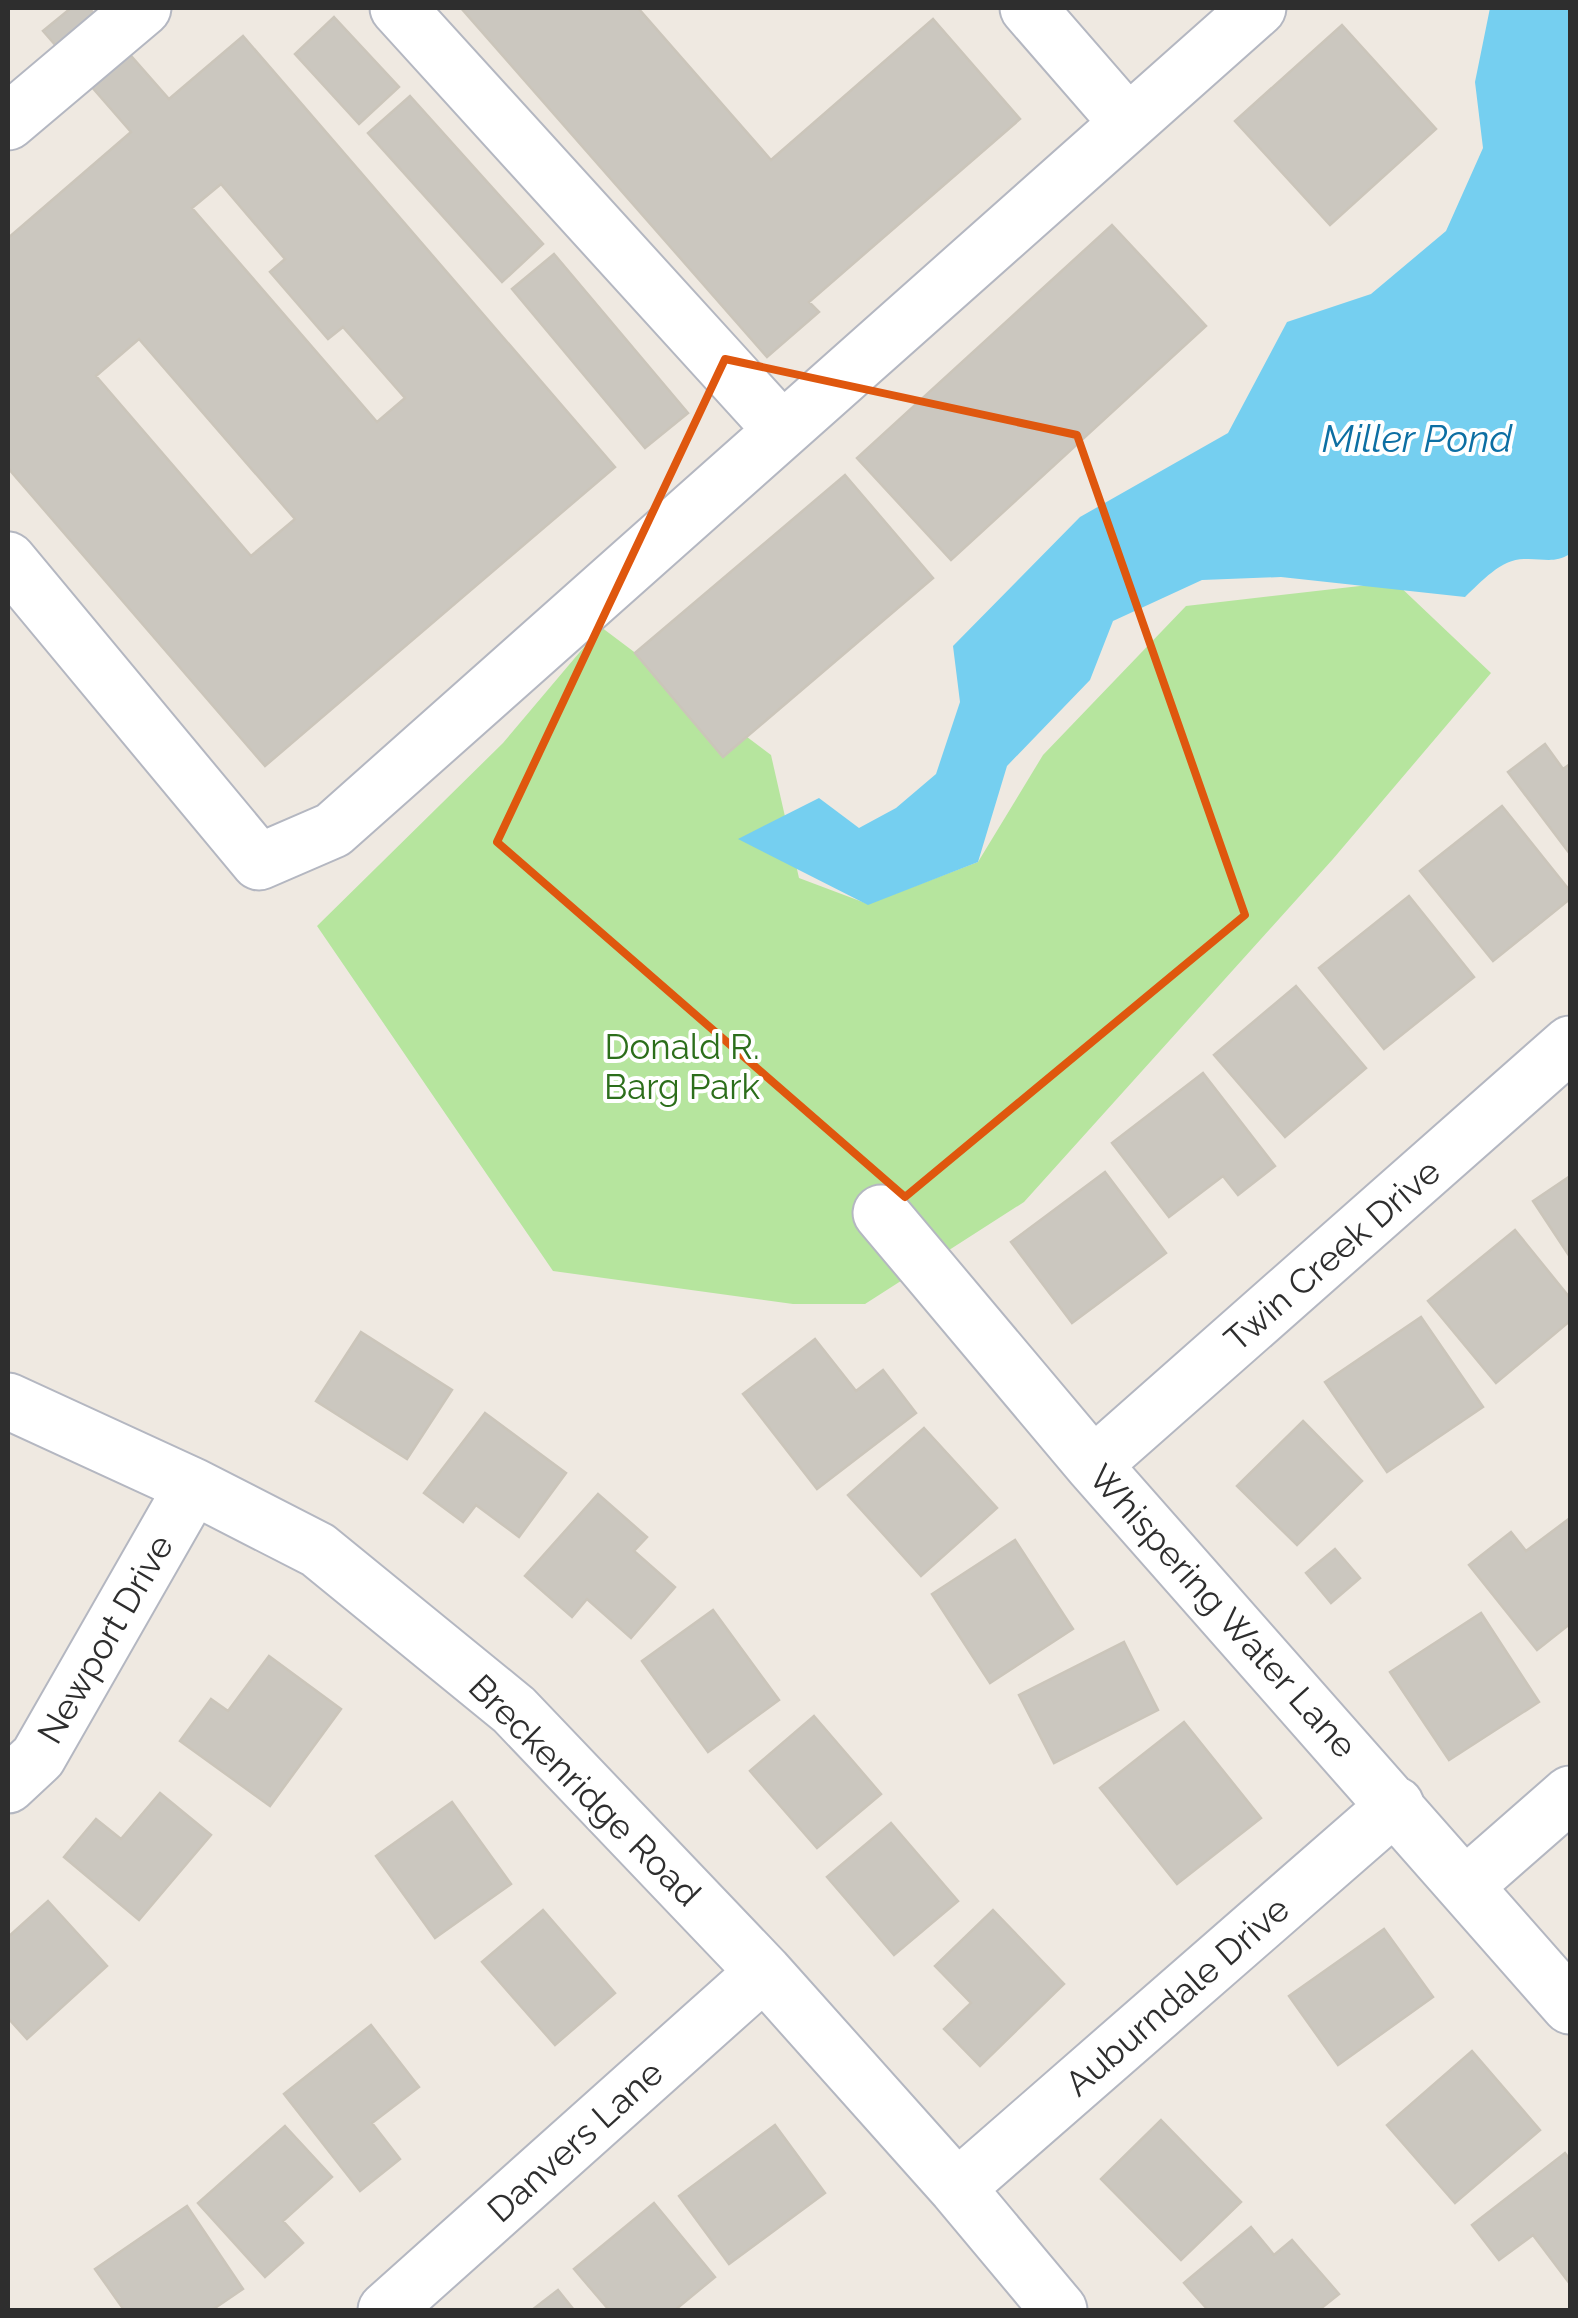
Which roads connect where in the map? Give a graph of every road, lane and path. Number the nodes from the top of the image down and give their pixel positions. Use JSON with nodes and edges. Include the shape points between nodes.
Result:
{"nodes":[{"id":1,"x":144,"y":8,"type":"edge"},
{"id":2,"x":398,"y":8,"type":"edge"},
{"id":3,"x":1028,"y":8,"type":"edge"},
{"id":4,"x":1258,"y":8,"type":"edge"},
{"id":5,"x":8,"y":122,"type":"edge"},
{"id":6,"x":1128,"y":124,"type":"junction"},
{"id":7,"x":782,"y":430,"type":"junction"},
{"id":8,"x":8,"y":560,"type":"edge"},
{"id":9,"x":1570,"y":1044,"type":"edge"},
{"id":10,"x":880,"y":1213,"type":"dead end"},
{"id":11,"x":8,"y":1401,"type":"edge"},
{"id":12,"x":1092,"y":1465,"type":"junction"},
{"id":13,"x":193,"y":1486,"type":"junction"},
{"id":14,"x":8,"y":1785,"type":"edge"},
{"id":15,"x":1570,"y":1794,"type":"edge"},
{"id":16,"x":1396,"y":1804,"type":"junction"},
{"id":17,"x":1466,"y":1886,"type":"junction"},
{"id":18,"x":764,"y":1972,"type":"junction"},
{"id":19,"x":1570,"y":2006,"type":"edge"},
{"id":20,"x":957,"y":2188,"type":"junction"},
{"id":21,"x":386,"y":2310,"type":"edge"},
{"id":22,"x":1059,"y":2310,"type":"edge"}],
"edges":[{"from":1,"to":5,"type":"street"},
{"from":2,"to":7,"type":"street"},
{"from":3,"to":6,"type":"street"},
{"from":4,"to":6,"type":"street"},
{"from":6,"to":7,"type":"street"},
{"from":7,"to":8,"type":"street","via":[[333,830],[260,862]]},
{"from":9,"to":12,"type":"street","name":"Twin Creek Drive"},
{"from":10,"to":12,"type":"street","name":"Whispering Water Lane"},
{"from":11,"to":13,"type":"street","name":"Breckenridge Road"},
{"from":12,"to":16,"type":"street","name":"Whispering Water Lane"},
{"from":13,"to":14,"type":"street","name":"Newport Drive","via":[[38,1757]]},
{"from":13,"to":18,"type":"street","name":"Breckenridge Road","via":[[318,1550],[514,1710]]},
{"from":15,"to":17,"type":"street"},
{"from":16,"to":17,"type":"street","name":"Whispering Water Lane"},
{"from":16,"to":20,"type":"street","name":"Auburndale Drive"},
{"from":17,"to":19,"type":"street","name":"Whispering Water Lane"},
{"from":18,"to":20,"type":"street","name":"Breckenridge Road"},
{"from":18,"to":21,"type":"street","name":"Danvers Lane"},
{"from":20,"to":22,"type":"street","name":"Breckenridge Road"}]}
